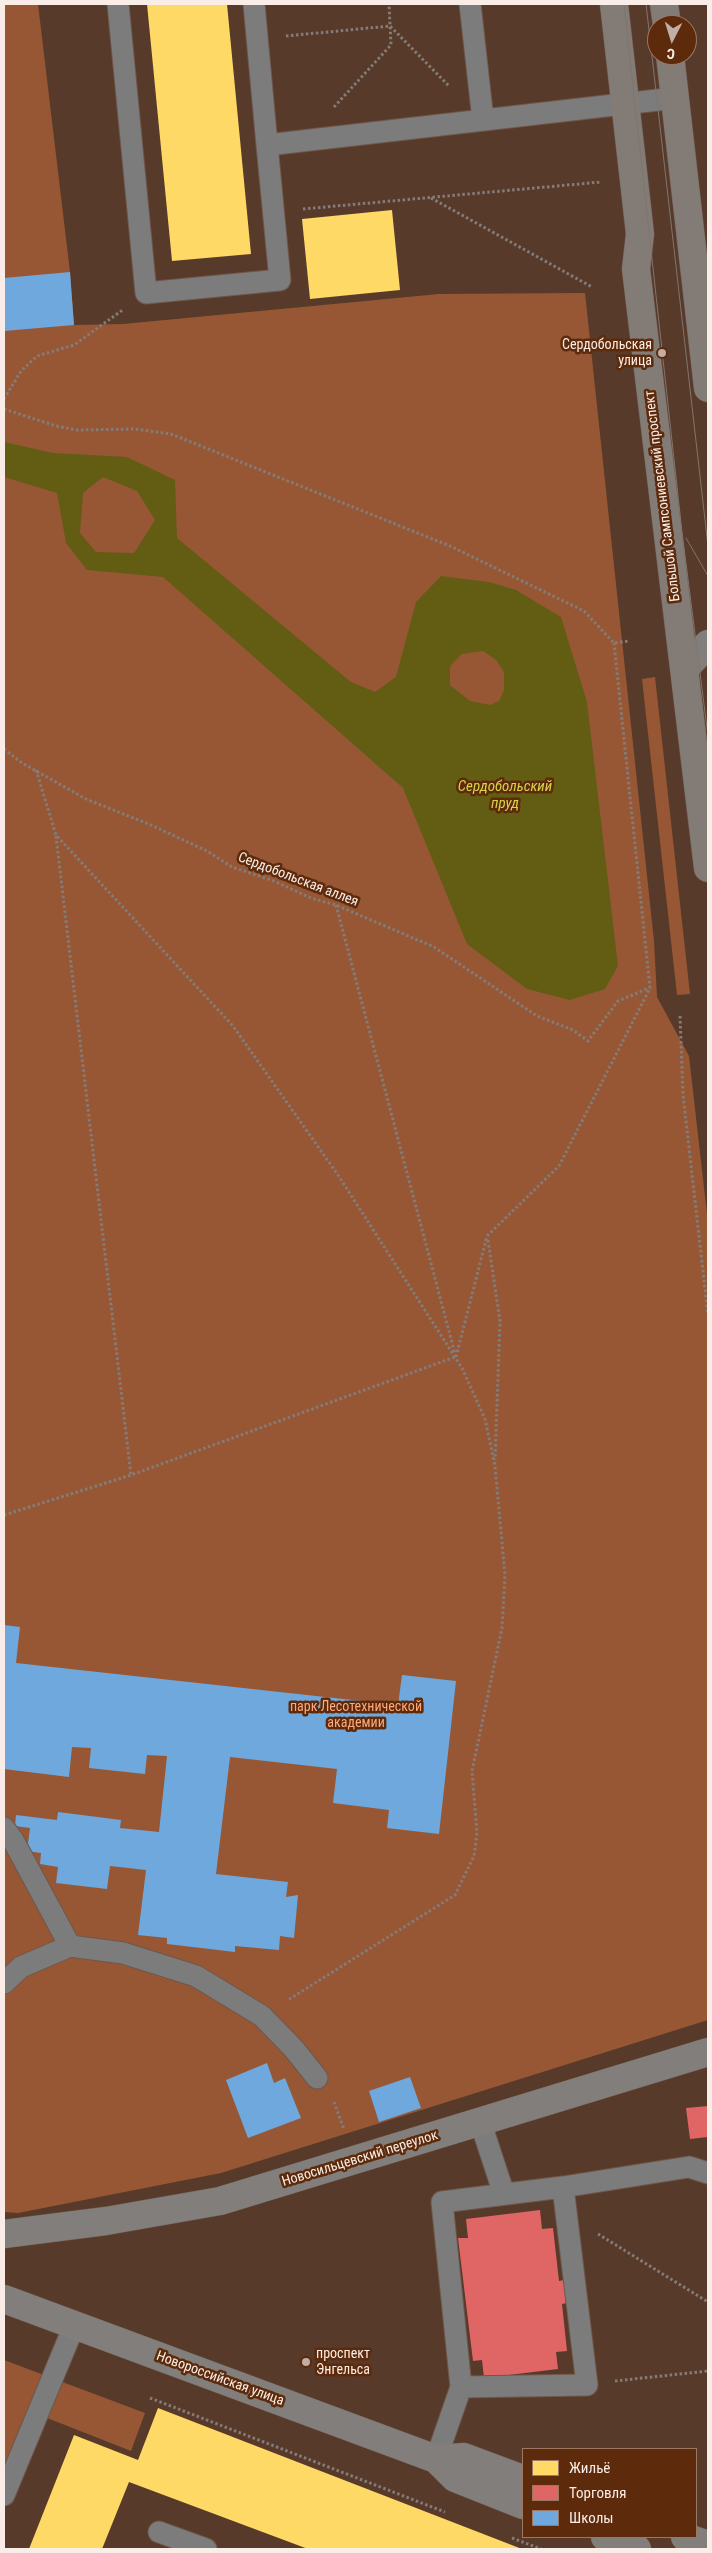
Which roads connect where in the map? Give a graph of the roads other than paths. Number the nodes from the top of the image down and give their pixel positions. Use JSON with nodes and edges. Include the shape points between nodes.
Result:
{"nodes":[{"id":1,"x":118,"y":4,"type":"edge"},
{"id":2,"x":254,"y":4,"type":"edge"},
{"id":3,"x":470,"y":4,"type":"edge"},
{"id":4,"x":614,"y":4,"type":"edge"},
{"id":5,"x":671,"y":65,"type":"edge"},
{"id":6,"x":675,"y":98,"type":"junction"},
{"id":7,"x":624,"y":104,"type":"junction"},
{"id":8,"x":483,"y":120,"type":"junction"},
{"id":9,"x":267,"y":145,"type":"junction"},
{"id":10,"x":708,"y":388,"type":"edge"},
{"id":11,"x":708,"y":644,"type":"edge"},
{"id":12,"x":696,"y":667,"type":"edge"},
{"id":13,"x":708,"y":868,"type":"edge"},
{"id":14,"x":4,"y":1828,"type":"edge"},
{"id":15,"x":70,"y":1946,"type":"junction"},
{"id":16,"x":12,"y":1962,"type":"edge"},
{"id":17,"x":4,"y":1983,"type":"edge"},
{"id":18,"x":708,"y":2052,"type":"edge"},
{"id":19,"x":317,"y":2078,"type":"road end"},
{"id":20,"x":480,"y":2121,"type":"junction"},
{"id":21,"x":708,"y":2173,"type":"edge"},
{"id":22,"x":563,"y":2187,"type":"junction"},
{"id":23,"x":504,"y":2194,"type":"junction"},
{"id":24,"x":4,"y":2234,"type":"edge"},
{"id":25,"x":4,"y":2298,"type":"edge"},
{"id":26,"x":74,"y":2326,"type":"junction"},
{"id":27,"x":461,"y":2387,"type":"junction"},
{"id":28,"x":436,"y":2459,"type":"junction"},
{"id":29,"x":522,"y":2479,"type":"edge"},
{"id":30,"x":4,"y":2496,"type":"edge"},
{"id":31,"x":522,"y":2504,"type":"edge"},
{"id":32,"x":159,"y":2532,"type":"dead end"},
{"id":33,"x":608,"y":2538,"type":"edge"},
{"id":34,"x":688,"y":2538,"type":"edge"},
{"id":35,"x":708,"y":2545,"type":"edge"},
{"id":36,"x":206,"y":2549,"type":"edge"},
{"id":37,"x":637,"y":2549,"type":"edge"}],
"edges":[{"from":1,"to":9,"type":"lane","via":[[146,293],[280,280]]},
{"from":2,"to":9,"type":"lane"},
{"from":3,"to":8,"type":"lane"},
{"from":4,"to":7,"type":"main road","name":"Большой Сампсониевский проспект"},
{"from":5,"to":6,"type":"main road"},
{"from":6,"to":7,"type":"lane"},
{"from":6,"to":10,"type":"main road"},
{"from":7,"to":8,"type":"lane"},
{"from":7,"to":12,"type":"main road","name":"Большой Сампсониевский проспект","via":[[640,234],[636,269]]},
{"from":8,"to":9,"type":"lane"},
{"from":11,"to":12,"type":"main road"},
{"from":12,"to":13,"type":"main road","name":"Большой Сампсониевский проспект"},
{"from":14,"to":15,"type":"lane"},
{"from":15,"to":16,"type":"lane"},
{"from":15,"to":19,"type":"lane","via":[[122,1953],[196,1976],[262,2016]]},
{"from":16,"to":17,"type":"lane"},
{"from":18,"to":20,"type":"main road","name":"Новосильцевский переулок"},
{"from":20,"to":23,"type":"lane"},
{"from":20,"to":24,"type":"main road","name":"Новосильцевский переулок","via":[[204,2205]]},
{"from":21,"to":22,"type":"lane","via":[[689,2167]]},
{"from":22,"to":23,"type":"lane"},
{"from":22,"to":27,"type":"lane","via":[[587,2385]]},
{"from":23,"to":27,"type":"lane","via":[[442,2202]]},
{"from":25,"to":26,"type":"main road","name":"Новороссийская улица"},
{"from":26,"to":28,"type":"main road","name":"Новороссийская улица"},
{"from":26,"to":30,"type":"lane"},
{"from":27,"to":28,"type":"lane"},
{"from":28,"to":29,"type":"main road","name":"Новороссийская улица","via":[[464,2457]]},
{"from":28,"to":31,"type":"main road","name":"Новороссийская улица","via":[[455,2478]]},
{"from":32,"to":36,"type":"lane"},
{"from":33,"to":37,"type":"main road"},
{"from":34,"to":35,"type":"main road"}]}
